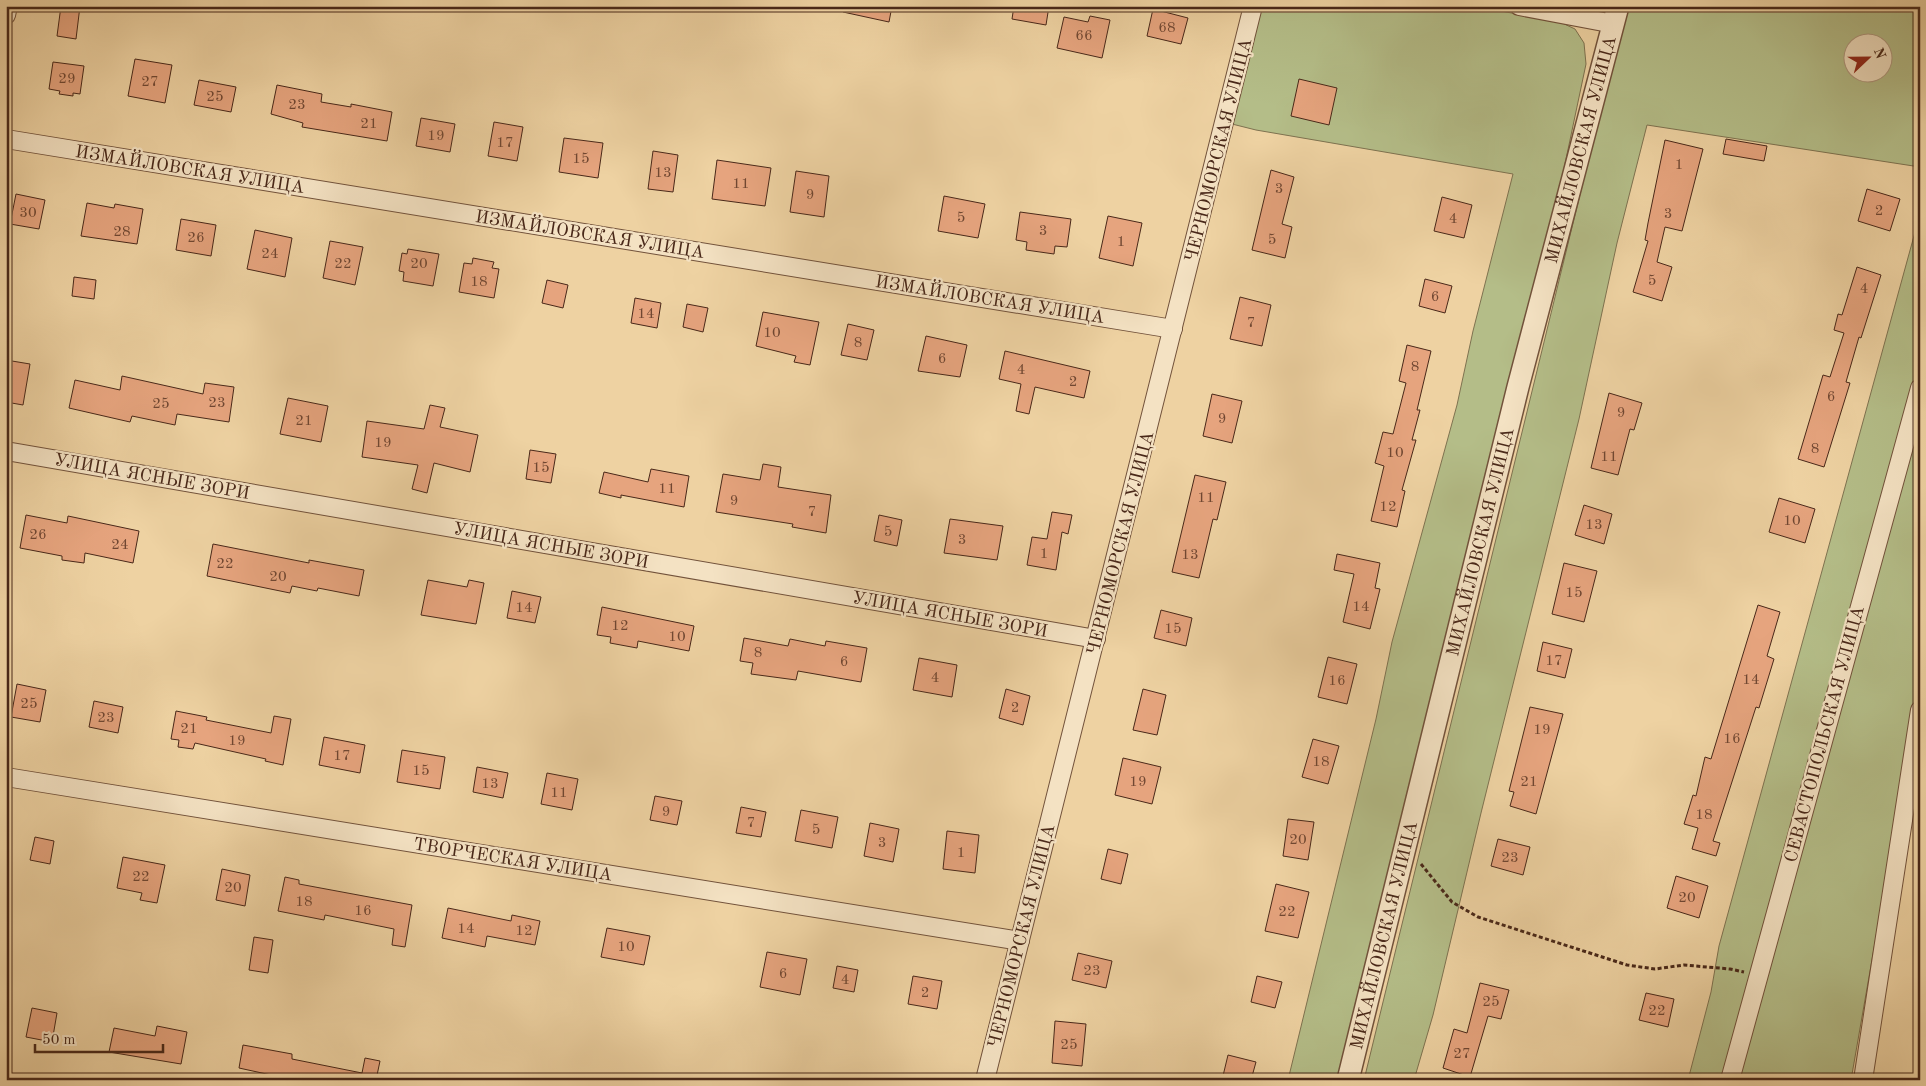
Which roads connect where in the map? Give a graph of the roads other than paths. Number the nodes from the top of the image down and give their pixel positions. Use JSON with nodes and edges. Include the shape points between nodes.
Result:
{"nodes":[{"id":1,"x":8,"y":6,"type":"edge"},
{"id":2,"x":1253,"y":6,"type":"edge"},
{"id":3,"x":1519,"y":6,"type":"edge"},
{"id":4,"x":6,"y":15,"type":"edge"},
{"id":5,"x":1616,"y":15,"type":"edge"},
{"id":6,"x":6,"y":139,"type":"edge"},
{"id":7,"x":1173,"y":329,"type":"junction"},
{"id":8,"x":1920,"y":388,"type":"edge"},
{"id":9,"x":6,"y":451,"type":"edge"},
{"id":10,"x":1096,"y":639,"type":"junction"},
{"id":11,"x":1920,"y":710,"type":"edge"},
{"id":12,"x":6,"y":776,"type":"edge"},
{"id":13,"x":1020,"y":941,"type":"junction"},
{"id":14,"x":985,"y":1080,"type":"edge"},
{"id":15,"x":1348,"y":1080,"type":"edge"},
{"id":16,"x":1730,"y":1080,"type":"edge"},
{"id":17,"x":1863,"y":1080,"type":"edge"}],
"edges":[{"from":1,"to":4,"type":"street"},
{"from":2,"to":7,"type":"street","name":"ЧЕРНОМОРСКАЯ УЛИЦА"},
{"from":3,"to":5,"type":"street"},
{"from":5,"to":15,"type":"street","name":"МИХАЙЛОВСКАЯ УЛИЦА","via":[[1518,387]]},
{"from":6,"to":7,"type":"street","name":"ИЗМАЙЛОВСКАЯ УЛИЦА"},
{"from":7,"to":10,"type":"street","name":"ЧЕРНОМОРСКАЯ УЛИЦА"},
{"from":8,"to":16,"type":"street","name":"СЕВАСТОПОЛЬСКАЯ УЛИЦА"},
{"from":9,"to":10,"type":"street","name":"УЛИЦА ЯСНЫЕ ЗОРИ"},
{"from":10,"to":13,"type":"street","name":"ЧЕРНОМОРСКАЯ УЛИЦА"},
{"from":11,"to":17,"type":"street"},
{"from":12,"to":13,"type":"street","name":"ТВОРЧЕСКАЯ УЛИЦА"},
{"from":13,"to":14,"type":"street","name":"ЧЕРНОМОРСКАЯ УЛИЦА"}]}
